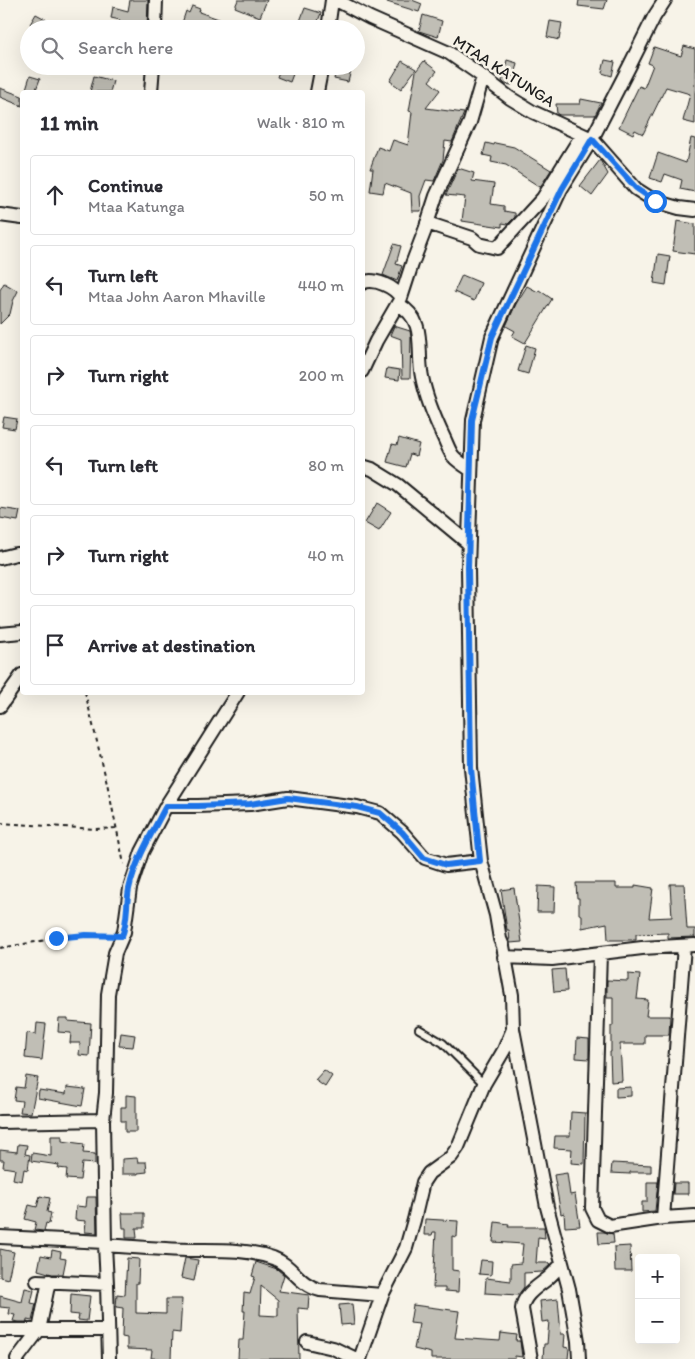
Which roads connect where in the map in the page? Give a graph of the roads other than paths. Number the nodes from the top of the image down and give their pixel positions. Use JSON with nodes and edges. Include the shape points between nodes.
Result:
{"nodes":[{"id":1,"x":156,"y":0,"type":"edge"},
{"id":2,"x":334,"y":0,"type":"edge"},
{"id":3,"x":665,"y":0,"type":"edge"},
{"id":4,"x":155,"y":20,"type":"edge"},
{"id":5,"x":330,"y":20,"type":"edge"},
{"id":6,"x":152,"y":75,"type":"edge"},
{"id":7,"x":320,"y":75,"type":"edge"},
{"id":8,"x":483,"y":77,"type":"junction"},
{"id":9,"x":151,"y":90,"type":"edge"},
{"id":10,"x":317,"y":90,"type":"edge"},
{"id":11,"x":587,"y":137,"type":"junction"},
{"id":12,"x":695,"y":210,"type":"edge"},
{"id":13,"x":0,"y":215,"type":"edge"},
{"id":14,"x":20,"y":218,"type":"edge"},
{"id":15,"x":427,"y":223,"type":"junction"},
{"id":16,"x":365,"y":282,"type":"edge"},
{"id":17,"x":399,"y":301,"type":"junction"},
{"id":18,"x":365,"y":365,"type":"edge"},
{"id":19,"x":365,"y":467,"type":"edge"},
{"id":20,"x":471,"y":470,"type":"junction"},
{"id":21,"x":468,"y":543,"type":"junction"},
{"id":22,"x":20,"y":554,"type":"edge"},
{"id":23,"x":0,"y":558,"type":"edge"},
{"id":24,"x":20,"y":632,"type":"edge"},
{"id":25,"x":0,"y":634,"type":"edge"},
{"id":26,"x":20,"y":678,"type":"edge"},
{"id":27,"x":236,"y":695,"type":"edge"},
{"id":28,"x":0,"y":706,"type":"edge"},
{"id":29,"x":166,"y":806,"type":"junction"},
{"id":30,"x":480,"y":861,"type":"junction"},
{"id":31,"x":690,"y":945,"type":"edge"},
{"id":32,"x":600,"y":953,"type":"junction"},
{"id":33,"x":504,"y":957,"type":"junction"},
{"id":34,"x":514,"y":1029,"type":"junction"},
{"id":35,"x":419,"y":1030,"type":"dead end"},
{"id":36,"x":484,"y":1084,"type":"junction"},
{"id":37,"x":103,"y":1120,"type":"junction"},
{"id":38,"x":0,"y":1122,"type":"edge"},
{"id":39,"x":695,"y":1216,"type":"edge"},
{"id":40,"x":663,"y":1218,"type":"junction"},
{"id":41,"x":0,"y":1237,"type":"edge"},
{"id":42,"x":105,"y":1244,"type":"junction"},
{"id":43,"x":562,"y":1264,"type":"junction"},
{"id":44,"x":108,"y":1284,"type":"junction"},
{"id":45,"x":382,"y":1295,"type":"junction"},
{"id":46,"x":0,"y":1330,"type":"edge"},
{"id":47,"x":38,"y":1330,"type":"junction"},
{"id":48,"x":108,"y":1330,"type":"junction"},
{"id":49,"x":307,"y":1342,"type":"dead end"},
{"id":50,"x":17,"y":1359,"type":"edge"},
{"id":51,"x":109,"y":1359,"type":"edge"},
{"id":52,"x":358,"y":1359,"type":"edge"},
{"id":53,"x":531,"y":1359,"type":"edge"},
{"id":54,"x":579,"y":1359,"type":"edge"}],
"edges":[{"from":1,"to":4,"type":"street"},
{"from":2,"to":5,"type":"street"},
{"from":2,"to":8,"type":"street","name":"MTAA KATUNGA","via":[[449,53]]},
{"from":3,"to":11,"type":"street","via":[[630,67]]},
{"from":6,"to":9,"type":"street"},
{"from":7,"to":10,"type":"street"},
{"from":8,"to":11,"type":"street","name":"MTAA KATUNGA","via":[[533,112]]},
{"from":8,"to":15,"type":"street","via":[[470,122]]},
{"from":11,"to":12,"type":"street","name":"MTAA KATUNGA","via":[[642,193],[655,201]]},
{"from":11,"to":15,"type":"street","via":[[543,198],[497,248]]},
{"from":11,"to":20,"type":"street","via":[[492,337],[472,420]]},
{"from":13,"to":14,"type":"street"},
{"from":15,"to":17,"type":"street"},
{"from":16,"to":17,"type":"street","via":[[373,280],[391,288]]},
{"from":17,"to":18,"type":"street"},
{"from":17,"to":20,"type":"street","via":[[418,330],[422,377],[433,415],[452,455]]},
{"from":19,"to":21,"type":"street","via":[[398,485]]},
{"from":20,"to":21,"type":"street"},
{"from":21,"to":30,"type":"street","via":[[471,768]]},
{"from":22,"to":23,"type":"street"},
{"from":24,"to":25,"type":"street"},
{"from":26,"to":28,"type":"street"},
{"from":27,"to":29,"type":"street"},
{"from":29,"to":30,"type":"street","via":[[250,804],[288,798],[357,807],[380,813],[424,858],[446,865]]},
{"from":29,"to":37,"type":"street","via":[[142,852],[115,953],[108,994]]},
{"from":30,"to":33,"type":"street"},
{"from":31,"to":32,"type":"street"},
{"from":31,"to":40,"type":"street"},
{"from":32,"to":33,"type":"street","via":[[552,959]]},
{"from":32,"to":40,"type":"street","via":[[592,1208],[598,1220],[610,1226]]},
{"from":33,"to":34,"type":"street","via":[[512,995]]},
{"from":34,"to":36,"type":"street"},
{"from":34,"to":43,"type":"street","via":[[547,1207]]},
{"from":35,"to":36,"type":"lane","via":[[443,1043]]},
{"from":36,"to":45,"type":"street","via":[[458,1147],[423,1182],[406,1248]]},
{"from":37,"to":38,"type":"street"},
{"from":37,"to":42,"type":"street"},
{"from":39,"to":40,"type":"street"},
{"from":41,"to":42,"type":"street"},
{"from":42,"to":44,"type":"street"},
{"from":42,"to":45,"type":"street","via":[[242,1250],[284,1263],[313,1288]]},
{"from":43,"to":53,"type":"street","via":[[530,1292],[522,1304]]},
{"from":43,"to":54,"type":"street"},
{"from":44,"to":47,"type":"street","via":[[43,1281]]},
{"from":44,"to":48,"type":"street"},
{"from":45,"to":52,"type":"street"},
{"from":46,"to":47,"type":"street"},
{"from":47,"to":48,"type":"street"},
{"from":47,"to":50,"type":"street"},
{"from":48,"to":51,"type":"street"},
{"from":49,"to":52,"type":"street","via":[[333,1348]]}]}
